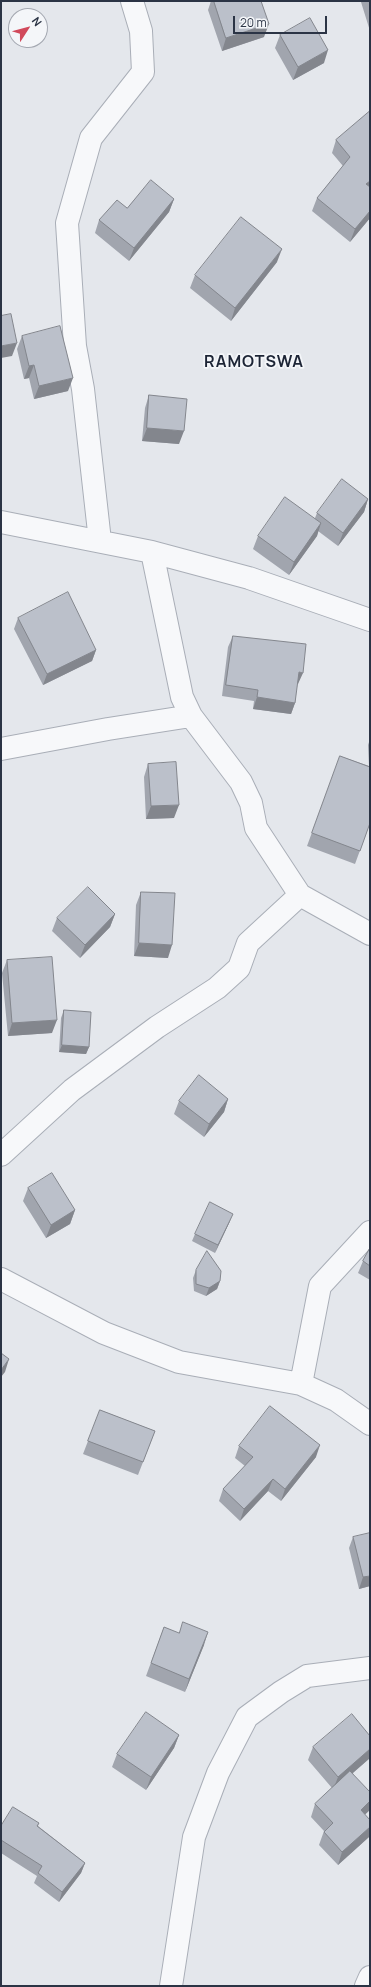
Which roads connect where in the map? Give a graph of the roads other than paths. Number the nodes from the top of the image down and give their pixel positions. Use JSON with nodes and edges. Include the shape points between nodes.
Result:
{"nodes":[{"id":1,"x":132,"y":1,"type":"edge"},
{"id":2,"x":1,"y":522,"type":"edge"},
{"id":3,"x":100,"y":541,"type":"junction"},
{"id":4,"x":152,"y":552,"type":"junction"},
{"id":5,"x":370,"y":620,"type":"edge"},
{"id":6,"x":191,"y":716,"type":"junction"},
{"id":7,"x":1,"y":748,"type":"edge"},
{"id":8,"x":300,"y":895,"type":"junction"},
{"id":9,"x":370,"y":934,"type":"edge"},
{"id":10,"x":1,"y":1155,"type":"edge"},
{"id":11,"x":370,"y":1232,"type":"edge"},
{"id":12,"x":1,"y":1279,"type":"edge"},
{"id":13,"x":301,"y":1384,"type":"junction"},
{"id":14,"x":370,"y":1424,"type":"edge"},
{"id":15,"x":370,"y":1668,"type":"edge"},
{"id":16,"x":370,"y":1977,"type":"edge"},
{"id":17,"x":171,"y":1986,"type":"edge"},
{"id":18,"x":366,"y":1986,"type":"edge"}],
"edges":[{"from":1,"to":3,"type":"street","via":[[140,31],[143,72],[91,138],[67,223],[75,346],[83,388]]},
{"from":2,"to":3,"type":"street"},
{"from":3,"to":4,"type":"street"},
{"from":4,"to":5,"type":"street","via":[[249,578]]},
{"from":4,"to":6,"type":"street","via":[[182,697]]},
{"from":6,"to":7,"type":"street"},
{"from":6,"to":8,"type":"street","via":[[241,782],[251,803],[256,828]]},
{"from":8,"to":9,"type":"street"},
{"from":8,"to":10,"type":"street","via":[[248,943],[239,968],[217,988],[157,1027],[72,1090]]},
{"from":11,"to":13,"type":"street","via":[[320,1286]]},
{"from":12,"to":13,"type":"street","via":[[104,1333],[179,1362]]},
{"from":13,"to":14,"type":"street","via":[[336,1400]]},
{"from":15,"to":17,"type":"street","via":[[307,1676],[247,1717],[218,1772],[194,1837]]},
{"from":16,"to":18,"type":"street"}]}
